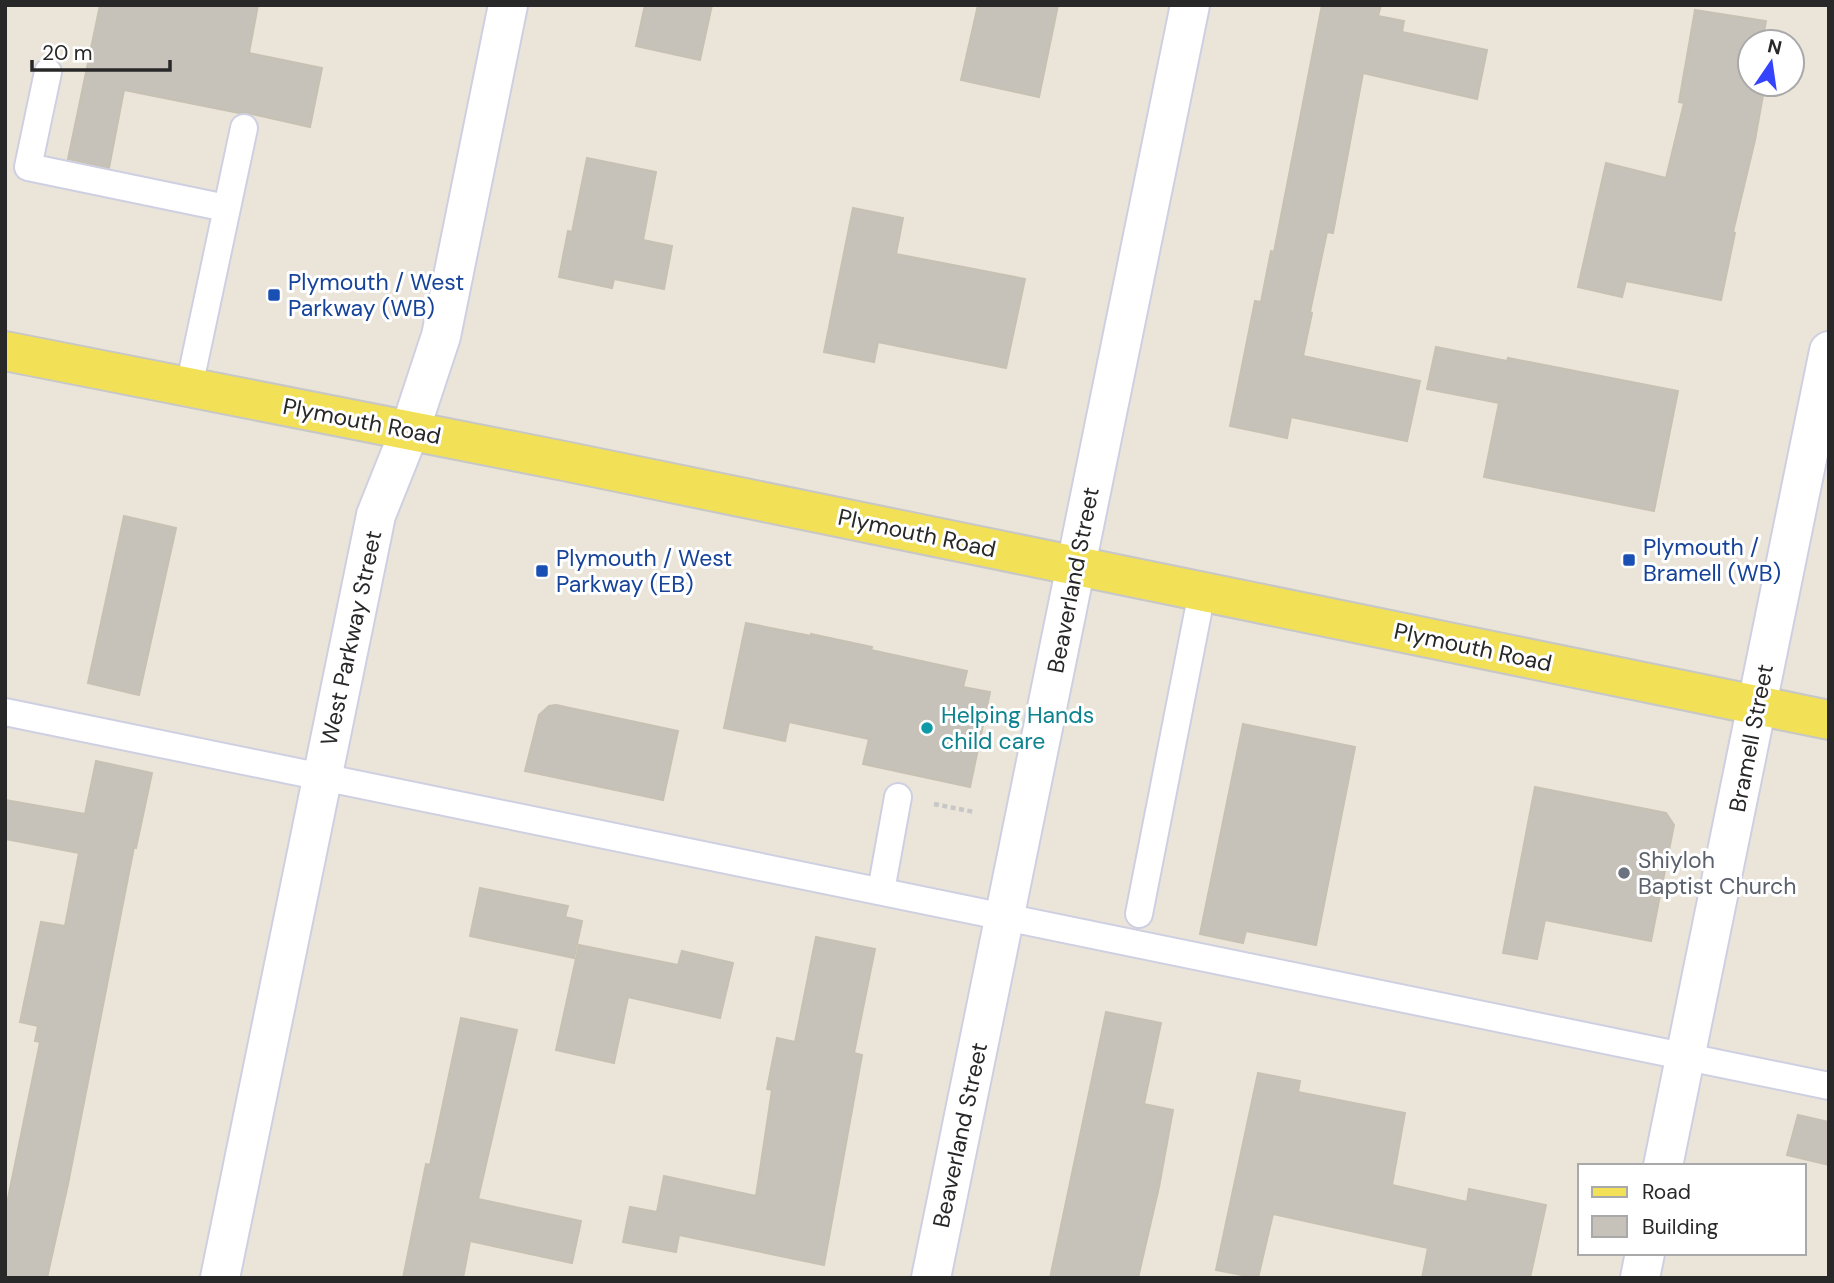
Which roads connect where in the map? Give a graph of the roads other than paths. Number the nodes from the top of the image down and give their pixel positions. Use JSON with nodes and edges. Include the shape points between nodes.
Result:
{"nodes":[{"id":1,"x":508,"y":5,"type":"edge"},
{"id":2,"x":1190,"y":5,"type":"edge"},
{"id":3,"x":48,"y":72,"type":"dead end"},
{"id":4,"x":244,"y":128,"type":"dead end"},
{"id":5,"x":226,"y":208,"type":"junction"},
{"id":6,"x":5,"y":351,"type":"edge"},
{"id":7,"x":1829,"y":351,"type":"edge"},
{"id":8,"x":189,"y":387,"type":"junction"},
{"id":9,"x":410,"y":430,"type":"junction"},
{"id":10,"x":1077,"y":565,"type":"junction"},
{"id":11,"x":1202,"y":592,"type":"junction"},
{"id":12,"x":1758,"y":705,"type":"junction"},
{"id":13,"x":5,"y":712,"type":"edge"},
{"id":14,"x":1829,"y":720,"type":"edge"},
{"id":15,"x":323,"y":776,"type":"junction"},
{"id":16,"x":898,"y":797,"type":"dead end"},
{"id":17,"x":881,"y":891,"type":"junction"},
{"id":18,"x":1139,"y":914,"type":"dead end"},
{"id":19,"x":1005,"y":916,"type":"junction"},
{"id":20,"x":1685,"y":1058,"type":"junction"},
{"id":21,"x":1829,"y":1086,"type":"edge"},
{"id":22,"x":1663,"y":1164,"type":"edge"},
{"id":23,"x":1645,"y":1255,"type":"edge"},
{"id":24,"x":220,"y":1278,"type":"edge"},
{"id":25,"x":931,"y":1278,"type":"edge"},
{"id":26,"x":1640,"y":1278,"type":"edge"}],
"edges":[{"from":1,"to":9,"type":"street","name":"West Parkway Street","via":[[441,336]]},
{"from":2,"to":10,"type":"street","name":"Beaverland Street"},
{"from":3,"to":5,"type":"lane","via":[[28,167]]},
{"from":4,"to":5,"type":"lane"},
{"from":5,"to":8,"type":"lane"},
{"from":6,"to":8,"type":"main road","name":"Plymouth Road"},
{"from":7,"to":12,"type":"street","name":"Bramell Street"},
{"from":8,"to":9,"type":"main road","name":"Plymouth Road"},
{"from":9,"to":10,"type":"main road","name":"Plymouth Road"},
{"from":9,"to":15,"type":"street","name":"West Parkway Street","via":[[376,515]]},
{"from":10,"to":11,"type":"main road","name":"Plymouth Road"},
{"from":10,"to":19,"type":"street","name":"Beaverland Street"},
{"from":11,"to":12,"type":"main road","name":"Plymouth Road"},
{"from":11,"to":18,"type":"lane"},
{"from":12,"to":14,"type":"main road","name":"Plymouth Road"},
{"from":12,"to":20,"type":"street","name":"Bramell Street"},
{"from":13,"to":15,"type":"lane"},
{"from":15,"to":17,"type":"lane"},
{"from":15,"to":24,"type":"street","name":"West Parkway Street"},
{"from":16,"to":17,"type":"lane"},
{"from":17,"to":19,"type":"lane"},
{"from":19,"to":20,"type":"lane"},
{"from":19,"to":25,"type":"street","name":"Beaverland Street"},
{"from":20,"to":21,"type":"lane"},
{"from":20,"to":22,"type":"street","name":"Bramell Street"},
{"from":23,"to":26,"type":"street"}]}
